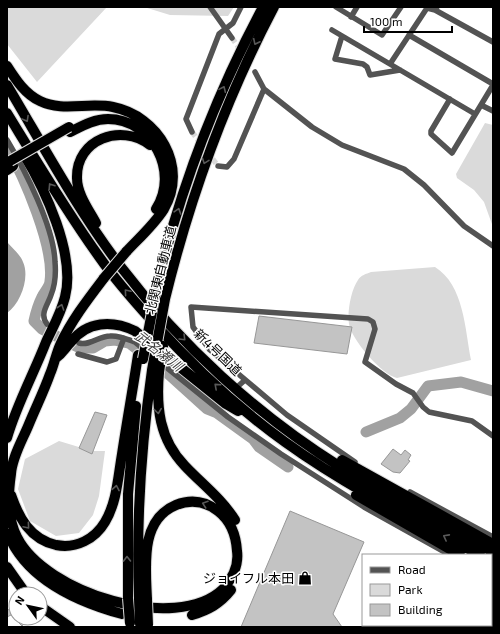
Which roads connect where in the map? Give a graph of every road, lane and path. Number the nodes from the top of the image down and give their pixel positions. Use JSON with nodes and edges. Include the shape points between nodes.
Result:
{"nodes":[{"id":1,"x":210,"y":7,"type":"edge"},
{"id":2,"x":242,"y":7,"type":"edge"},
{"id":3,"x":263,"y":7,"type":"edge"},
{"id":4,"x":274,"y":7,"type":"edge"},
{"id":5,"x":336,"y":7,"type":"edge"},
{"id":6,"x":357,"y":7,"type":"edge"},
{"id":7,"x":401,"y":7,"type":"edge"},
{"id":8,"x":436,"y":8,"type":"edge"},
{"id":9,"x":351,"y":17,"type":"junction"},
{"id":10,"x":226,"y":29,"type":"junction"},
{"id":11,"x":332,"y":30,"type":"dead end"},
{"id":12,"x":409,"y":35,"type":"junction"},
{"id":13,"x":342,"y":36,"type":"junction"},
{"id":14,"x":232,"y":38,"type":"tunnel mouth"},
{"id":15,"x":493,"y":42,"type":"edge"},
{"id":16,"x":390,"y":64,"type":"junction"},
{"id":17,"x":7,"y":66,"type":"edge"},
{"id":18,"x":400,"y":70,"type":"junction"},
{"id":19,"x":255,"y":72,"type":"dead end"},
{"id":20,"x":493,"y":85,"type":"edge"},
{"id":21,"x":7,"y":86,"type":"edge"},
{"id":22,"x":264,"y":90,"type":"junction"},
{"id":23,"x":450,"y":99,"type":"junction"},
{"id":24,"x":481,"y":105,"type":"junction"},
{"id":25,"x":493,"y":111,"type":"edge"},
{"id":26,"x":7,"y":113,"type":"edge"},
{"id":27,"x":476,"y":114,"type":"junction"},
{"id":28,"x":7,"y":125,"type":"edge"},
{"id":29,"x":70,"y":129,"type":"junction"},
{"id":30,"x":192,"y":132,"type":"tunnel mouth"},
{"id":31,"x":159,"y":134,"type":"junction"},
{"id":32,"x":7,"y":140,"type":"edge"},
{"id":33,"x":160,"y":154,"type":"junction"},
{"id":34,"x":9,"y":165,"type":"edge"},
{"id":35,"x":218,"y":166,"type":"dead end"},
{"id":36,"x":102,"y":241,"type":"junction"},
{"id":37,"x":493,"y":246,"type":"edge"},
{"id":38,"x":124,"y":250,"type":"junction"},
{"id":39,"x":102,"y":276,"type":"junction"},
{"id":40,"x":47,"y":324,"type":"dead end"},
{"id":41,"x":124,"y":338,"type":"junction"},
{"id":42,"x":79,"y":343,"type":"dead end"},
{"id":43,"x":78,"y":354,"type":"dead end"},
{"id":44,"x":41,"y":356,"type":"junction"},
{"id":45,"x":141,"y":357,"type":"junction"},
{"id":46,"x":56,"y":358,"type":"junction"},
{"id":47,"x":156,"y":371,"type":"junction"},
{"id":48,"x":245,"y":380,"type":"junction"},
{"id":49,"x":236,"y":388,"type":"junction"},
{"id":50,"x":259,"y":422,"type":"junction"},
{"id":51,"x":284,"y":428,"type":"junction"},
{"id":52,"x":493,"y":436,"type":"edge"},
{"id":53,"x":7,"y":438,"type":"edge"},
{"id":54,"x":302,"y":454,"type":"junction"},
{"id":55,"x":10,"y":491,"type":"junction"},
{"id":56,"x":7,"y":531,"type":"edge"},
{"id":57,"x":493,"y":537,"type":"edge"},
{"id":58,"x":493,"y":544,"type":"edge"},
{"id":59,"x":493,"y":552,"type":"edge"},
{"id":60,"x":448,"y":554,"type":"edge"},
{"id":61,"x":458,"y":554,"type":"edge"},
{"id":62,"x":478,"y":554,"type":"edge"},
{"id":63,"x":7,"y":567,"type":"edge"},
{"id":64,"x":20,"y":586,"type":"edge"},
{"id":65,"x":138,"y":599,"type":"junction"},
{"id":66,"x":48,"y":612,"type":"edge"},
{"id":67,"x":182,"y":617,"type":"dead end"},
{"id":68,"x":160,"y":619,"type":"dead end"},
{"id":69,"x":139,"y":625,"type":"edge"},
{"id":70,"x":70,"y":627,"type":"edge"}],
"edges":[{"from":1,"to":10,"type":"street"},
{"from":2,"to":10,"type":"street","via":[[233,23]]},
{"from":45,"to":3,"type":"highway","name":"北関東自動車道","one_way":true,"bridge":true,"via":[[155,286],[182,196],[206,128]]},
{"from":4,"to":47,"type":"highway","name":"北関東自動車道","one_way":true,"bridge":true,"via":[[229,99],[184,224],[180,254],[167,300]]},
{"from":5,"to":9,"type":"street"},
{"from":6,"to":9,"type":"street"},
{"from":7,"to":9,"type":"street","via":[[382,35]]},
{"from":8,"to":12,"type":"street","via":[[427,8]]},
{"from":8,"to":15,"type":"street"},
{"from":10,"to":14,"type":"street"},
{"from":10,"to":30,"type":"street","via":[[219,34],[186,119]]},
{"from":11,"to":13,"type":"street"},
{"from":12,"to":16,"type":"street"},
{"from":12,"to":20,"type":"street"},
{"from":13,"to":16,"type":"street"},
{"from":13,"to":18,"type":"street","via":[[335,59],[363,64],[370,75]]},
{"from":16,"to":18,"type":"street"},
{"from":17,"to":31,"type":"highway","via":[[23,88],[40,101],[63,106],[95,105],[122,109],[146,122]]},
{"from":18,"to":23,"type":"street"},
{"from":19,"to":22,"type":"street"},
{"from":20,"to":24,"type":"street"},
{"from":21,"to":36,"type":"highway","name":"新4号国道","one_way":true,"via":[[58,174]]},
{"from":22,"to":35,"type":"street","via":[[234,159],[227,167]]},
{"from":22,"to":37,"type":"street","via":[[312,127],[342,145],[404,169],[424,185],[464,226]]},
{"from":23,"to":27,"type":"street"},
{"from":23,"to":27,"type":"street","via":[[431,134],[452,153]]},
{"from":24,"to":25,"type":"street"},
{"from":24,"to":27,"type":"street"},
{"from":50,"to":26,"type":"highway","name":"新4号国道","one_way":true,"via":[[196,367],[117,281],[50,185]]},
{"from":44,"to":28,"type":"highway","one_way":true,"via":[[65,296],[67,264],[62,240],[48,202]]},
{"from":29,"to":31,"type":"highway","via":[[88,118],[111,114],[129,118]]},
{"from":29,"to":33,"type":"highway","via":[[100,120],[124,122],[145,133]]},
{"from":29,"to":34,"type":"highway"},
{"from":31,"to":38,"type":"highway","via":[[167,147],[171,163],[173,178],[170,195],[157,218]]},
{"from":32,"to":40,"type":"street","via":[[28,177],[53,246],[55,277],[43,316]]},
{"from":33,"to":36,"type":"highway","via":[[142,139],[114,134],[94,143],[83,155],[78,170],[78,184],[98,225]]},
{"from":33,"to":38,"type":"highway","via":[[165,181],[162,198],[153,214]]},
{"from":36,"to":49,"type":"highway","name":"新4号国道","one_way":true,"via":[[175,329]]},
{"from":38,"to":39,"type":"highway"},
{"from":39,"to":44,"type":"highway","via":[[73,312],[52,347]]},
{"from":39,"to":46,"type":"highway","via":[[59,346]]},
{"from":41,"to":42,"type":"street","via":[[109,336],[85,345]]},
{"from":41,"to":43,"type":"street","via":[[116,359],[108,362]]},
{"from":41,"to":60,"type":"street","via":[[135,342],[228,417],[281,454],[364,507]]},
{"from":44,"to":53,"type":"highway"},
{"from":55,"to":45,"type":"highway","one_way":true,"via":[[16,510],[39,538],[64,546],[80,544],[94,536],[113,504]]},
{"from":65,"to":45,"type":"highway","name":"北関東自動車道","one_way":true,"via":[[128,494]]},
{"from":46,"to":50,"type":"highway","via":[[86,329],[100,324],[121,325],[135,331],[226,404]]},
{"from":46,"to":55,"type":"highway","via":[[11,472]]},
{"from":47,"to":65,"type":"highway","name":"北関東自動車道","via":[[145,415],[138,498]]},
{"from":47,"to":67,"type":"highway","one_way":true,"via":[[160,422],[166,440],[185,466],[228,510],[239,528],[243,546],[244,556],[239,576],[225,598],[210,609]]},
{"from":48,"to":49,"type":"street"},
{"from":48,"to":52,"type":"street","via":[[210,350],[193,327],[191,307],[368,319],[373,322],[375,329],[365,362],[413,394],[429,412],[472,421]]},
{"from":48,"to":57,"type":"street","via":[[287,415],[351,460]]},
{"from":49,"to":51,"type":"highway","name":"新4号国道"},
{"from":50,"to":54,"type":"highway","name":"新4号国道"},
{"from":51,"to":58,"type":"highway"},
{"from":51,"to":59,"type":"highway","name":"新4号国道","via":[[375,488]]},
{"from":54,"to":61,"type":"highway","via":[[322,473]]},
{"from":62,"to":54,"type":"highway","name":"新4号国道","one_way":true},
{"from":55,"to":65,"type":"highway","one_way":true,"via":[[8,504],[13,528],[22,546],[42,568],[90,596],[123,607],[153,611],[172,612],[198,607],[215,597],[228,584],[238,554],[234,531],[224,515],[198,501],[176,504],[160,515],[151,529]]},
{"from":56,"to":68,"type":"highway","via":[[21,557],[38,574],[59,588],[81,600],[122,614]]},
{"from":63,"to":64,"type":"highway"},
{"from":65,"to":69,"type":"highway","name":"北関東自動車道","bridge":true},
{"from":65,"to":69,"type":"highway","bridge":true},
{"from":66,"to":70,"type":"highway"}]}
